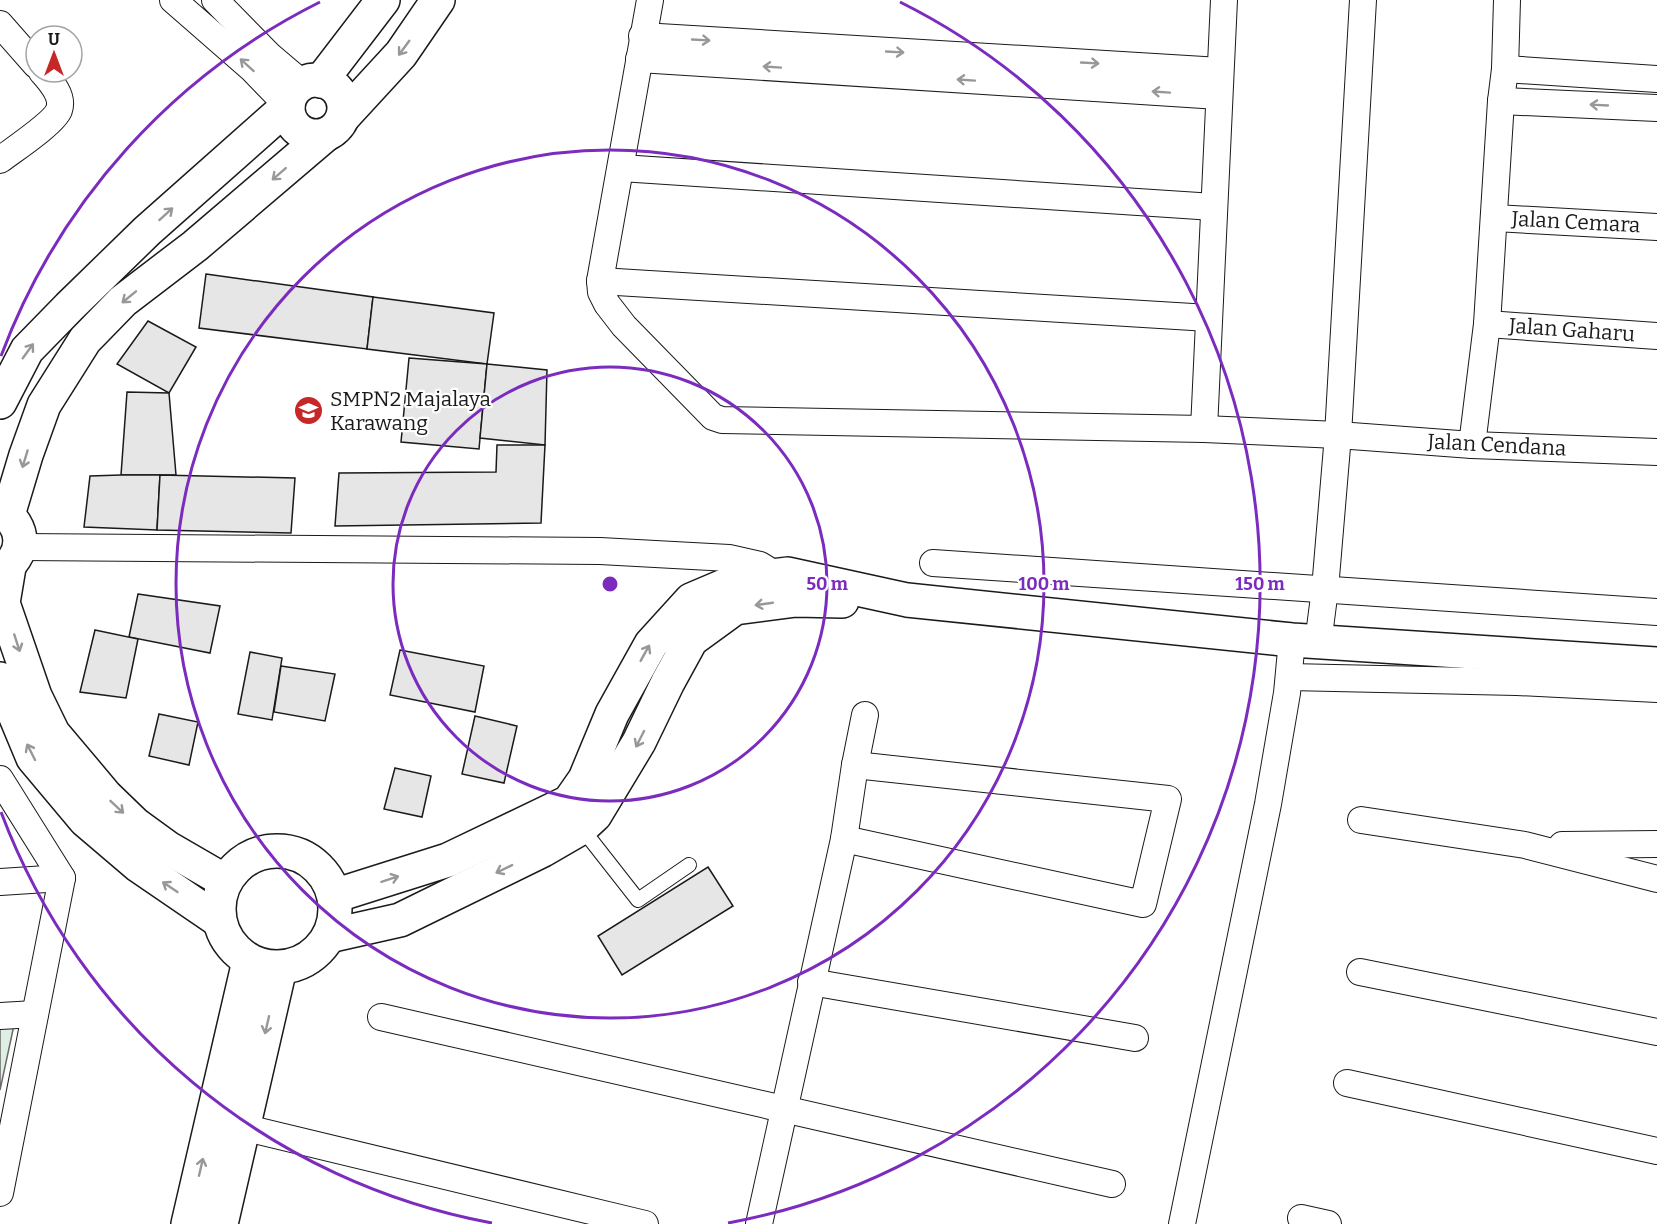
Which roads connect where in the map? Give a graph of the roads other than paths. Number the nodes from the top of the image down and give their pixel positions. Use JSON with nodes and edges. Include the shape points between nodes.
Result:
{"nodes":[{"id":1,"x":173,"y":0,"type":"edge"},
{"id":2,"x":215,"y":0,"type":"edge"},
{"id":3,"x":383,"y":0,"type":"edge"},
{"id":4,"x":438,"y":0,"type":"edge"},
{"id":5,"x":650,"y":0,"type":"edge"},
{"id":6,"x":1224,"y":0,"type":"edge"},
{"id":7,"x":1363,"y":0,"type":"edge"},
{"id":8,"x":1507,"y":0,"type":"edge"},
{"id":9,"x":0,"y":24,"type":"edge"},
{"id":10,"x":640,"y":48,"type":"junction"},
{"id":11,"x":24,"y":51,"type":"edge"},
{"id":12,"x":1505,"y":69,"type":"junction"},
{"id":13,"x":1657,"y":79,"type":"edge"},
{"id":14,"x":51,"y":84,"type":"edge"},
{"id":15,"x":1220,"y":84,"type":"junction"},
{"id":16,"x":304,"y":90,"type":"junction"},
{"id":17,"x":1501,"y":101,"type":"junction"},
{"id":18,"x":1657,"y":108,"type":"edge"},
{"id":19,"x":333,"y":126,"type":"junction"},
{"id":20,"x":0,"y":160,"type":"edge"},
{"id":21,"x":621,"y":168,"type":"junction"},
{"id":22,"x":1214,"y":207,"type":"junction"},
{"id":23,"x":1495,"y":218,"type":"junction"},
{"id":24,"x":1657,"y":227,"type":"edge"},
{"id":25,"x":600,"y":281,"type":"junction"},
{"id":26,"x":1209,"y":318,"type":"junction"},
{"id":27,"x":1487,"y":324,"type":"junction"},
{"id":28,"x":1657,"y":336,"type":"edge"},
{"id":29,"x":0,"y":402,"type":"edge"},
{"id":30,"x":1204,"y":429,"type":"junction"},
{"id":31,"x":1338,"y":435,"type":"junction"},
{"id":32,"x":1472,"y":445,"type":"junction"},
{"id":33,"x":1657,"y":452,"type":"edge"},
{"id":34,"x":4,"y":513,"type":"edge"},
{"id":35,"x":10,"y":562,"type":"edge"},
{"id":36,"x":933,"y":563,"type":"dead end"},
{"id":37,"x":788,"y":574,"type":"junction"},
{"id":38,"x":1325,"y":589,"type":"junction"},
{"id":39,"x":907,"y":600,"type":"junction"},
{"id":40,"x":1657,"y":612,"type":"edge"},
{"id":41,"x":1305,"y":642,"type":"junction"},
{"id":42,"x":1657,"y":664,"type":"edge"},
{"id":43,"x":1289,"y":677,"type":"junction"},
{"id":44,"x":0,"y":679,"type":"edge"},
{"id":45,"x":1657,"y":689,"type":"edge"},
{"id":46,"x":865,"y":715,"type":"dead end"},
{"id":47,"x":855,"y":765,"type":"junction"},
{"id":48,"x":0,"y":779,"type":"edge"},
{"id":49,"x":575,"y":815,"type":"junction"},
{"id":50,"x":1361,"y":820,"type":"dead end"},
{"id":51,"x":844,"y":839,"type":"junction"},
{"id":52,"x":1657,"y":844,"type":"edge"},
{"id":53,"x":1525,"y":845,"type":"junction"},
{"id":54,"x":689,"y":865,"type":"dead end"},
{"id":55,"x":62,"y":878,"type":"junction"},
{"id":56,"x":1657,"y":879,"type":"edge"},
{"id":57,"x":225,"y":881,"type":"junction"},
{"id":58,"x":0,"y":882,"type":"edge"},
{"id":59,"x":334,"y":896,"type":"junction"},
{"id":60,"x":218,"y":920,"type":"junction"},
{"id":61,"x":329,"y":936,"type":"junction"},
{"id":62,"x":265,"y":964,"type":"junction"},
{"id":63,"x":1360,"y":972,"type":"dead end"},
{"id":64,"x":811,"y":982,"type":"junction"},
{"id":65,"x":35,"y":1014,"type":"junction"},
{"id":66,"x":0,"y":1016,"type":"edge"},
{"id":67,"x":381,"y":1017,"type":"dead end"},
{"id":68,"x":1657,"y":1032,"type":"edge"},
{"id":69,"x":1135,"y":1038,"type":"dead end"},
{"id":70,"x":1347,"y":1083,"type":"dead end"},
{"id":71,"x":784,"y":1109,"type":"junction"},
{"id":72,"x":242,"y":1127,"type":"junction"},
{"id":73,"x":5,"y":1150,"type":"edge"},
{"id":74,"x":1657,"y":1151,"type":"edge"},
{"id":75,"x":1112,"y":1185,"type":"dead end"},
{"id":76,"x":0,"y":1193,"type":"edge"},
{"id":77,"x":1301,"y":1218,"type":"dead end"},
{"id":78,"x":188,"y":1224,"type":"edge"},
{"id":79,"x":221,"y":1224,"type":"edge"},
{"id":80,"x":645,"y":1224,"type":"edge"},
{"id":81,"x":759,"y":1224,"type":"edge"},
{"id":82,"x":1182,"y":1224,"type":"edge"},
{"id":83,"x":1328,"y":1224,"type":"edge"}],
"edges":[{"from":16,"to":1,"type":"street","one_way":true,"via":[[252,69]]},
{"from":2,"to":16,"type":"street"},
{"from":3,"to":16,"type":"street"},
{"from":4,"to":19,"type":"street","one_way":true,"via":[[401,54]]},
{"from":5,"to":10,"type":"street"},
{"from":6,"to":15,"type":"street"},
{"from":7,"to":31,"type":"street"},
{"from":8,"to":12,"type":"street"},
{"from":9,"to":11,"type":"street"},
{"from":10,"to":15,"type":"street"},
{"from":10,"to":21,"type":"street"},
{"from":12,"to":13,"type":"street"},
{"from":12,"to":17,"type":"street"},
{"from":14,"to":20,"type":"street","via":[[57,92],[59,110],[53,119]]},
{"from":15,"to":22,"type":"street"},
{"from":16,"to":19,"type":"street","via":[[338,90],[345,108]]},
{"from":16,"to":19,"type":"street","via":[[292,123],[306,135]]},
{"from":29,"to":16,"type":"street","one_way":true,"via":[[27,350],[147,231]]},
{"from":18,"to":17,"type":"street","one_way":true},
{"from":17,"to":23,"type":"street"},
{"from":19,"to":34,"type":"street","one_way":true,"via":[[195,246],[123,302],[85,340],[44,405]]},
{"from":21,"to":22,"type":"street"},
{"from":21,"to":25,"type":"street"},
{"from":22,"to":26,"type":"street"},
{"from":23,"to":24,"type":"street","name":"Jalan Cemara"},
{"from":23,"to":27,"type":"street"},
{"from":25,"to":26,"type":"street"},
{"from":25,"to":30,"type":"street","name":"Jalan Cendana","via":[[607,304],[624,326],[707,412],[722,420]]},
{"from":26,"to":30,"type":"street"},
{"from":27,"to":28,"type":"street","name":"Jalan Gaharu"},
{"from":27,"to":32,"type":"street"},
{"from":30,"to":31,"type":"street","name":"Jalan Cendana"},
{"from":31,"to":32,"type":"street","name":"Jalan Cendana"},
{"from":31,"to":38,"type":"street"},
{"from":32,"to":33,"type":"street","name":"Jalan Cendana"},
{"from":34,"to":35,"type":"street","via":[[16,524],[20,535]]},
{"from":35,"to":37,"type":"street","via":[[600,551],[729,558]]},
{"from":35,"to":57,"type":"street","one_way":true,"via":[[3,603],[35,696],[53,733],[135,824]]},
{"from":36,"to":38,"type":"street"},
{"from":37,"to":39,"type":"street"},
{"from":49,"to":37,"type":"street","one_way":true,"via":[[612,714],[651,644],[691,600],[738,580]]},
{"from":38,"to":40,"type":"street"},
{"from":38,"to":41,"type":"street"},
{"from":39,"to":41,"type":"street"},
{"from":39,"to":49,"type":"street","one_way":true,"via":[[796,600],[735,608],[691,640],[639,742],[595,815]]},
{"from":41,"to":42,"type":"street"},
{"from":41,"to":43,"type":"street"},
{"from":43,"to":45,"type":"street"},
{"from":43,"to":82,"type":"street","via":[[1266,815]]},
{"from":60,"to":44,"type":"street","one_way":true,"via":[[139,866],[85,820],[33,758]]},
{"from":46,"to":47,"type":"street"},
{"from":47,"to":51,"type":"street"},
{"from":47,"to":51,"type":"street","via":[[1168,799],[1143,904]]},
{"from":48,"to":55,"type":"street"},
{"from":49,"to":54,"type":"lane","via":[[638,900]]},
{"from":59,"to":49,"type":"street","one_way":true},
{"from":49,"to":61,"type":"street","one_way":true,"via":[[543,850],[400,920]]},
{"from":50,"to":53,"type":"street"},
{"from":51,"to":64,"type":"street"},
{"from":52,"to":53,"type":"street"},
{"from":53,"to":56,"type":"street"},
{"from":55,"to":58,"type":"street"},
{"from":55,"to":65,"type":"street"},
{"from":57,"to":59,"type":"street","via":[[238,865],[275,850],[295,853],[313,863],[327,878]]},
{"from":57,"to":60,"type":"street","via":[[218,900]]},
{"from":59,"to":61,"type":"street","via":[[335,916]]},
{"from":60,"to":62,"type":"street","via":[[235,951]]},
{"from":61,"to":62,"type":"street","via":[[317,952],[300,963]]},
{"from":62,"to":72,"type":"street","one_way":true},
{"from":78,"to":62,"type":"street","one_way":true},
{"from":63,"to":68,"type":"street"},
{"from":64,"to":69,"type":"street"},
{"from":64,"to":71,"type":"street"},
{"from":65,"to":66,"type":"street"},
{"from":65,"to":73,"type":"street"},
{"from":67,"to":71,"type":"street"},
{"from":70,"to":74,"type":"street"},
{"from":71,"to":75,"type":"street"},
{"from":71,"to":81,"type":"street"},
{"from":72,"to":79,"type":"street"},
{"from":72,"to":80,"type":"street"},
{"from":73,"to":76,"type":"street"},
{"from":77,"to":83,"type":"street"}]}
